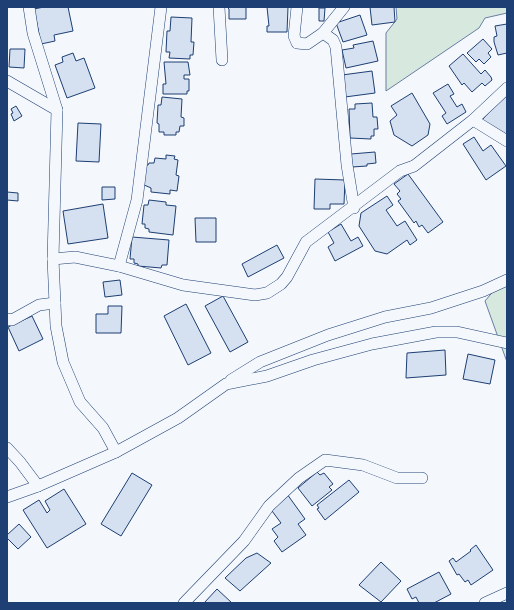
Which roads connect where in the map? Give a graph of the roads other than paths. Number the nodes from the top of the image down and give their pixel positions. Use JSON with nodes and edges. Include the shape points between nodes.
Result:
{"nodes":[{"id":1,"x":29,"y":7,"type":"edge"},
{"id":2,"x":161,"y":7,"type":"edge"},
{"id":3,"x":219,"y":7,"type":"edge"},
{"id":4,"x":297,"y":7,"type":"edge"},
{"id":5,"x":344,"y":7,"type":"edge"},
{"id":6,"x":323,"y":33,"type":"junction"},
{"id":7,"x":222,"y":60,"type":"dead end"},
{"id":8,"x":7,"y":81,"type":"edge"},
{"id":9,"x":507,"y":88,"type":"edge"},
{"id":10,"x":57,"y":110,"type":"junction"},
{"id":11,"x":473,"y":120,"type":"junction"},
{"id":12,"x":507,"y":141,"type":"edge"},
{"id":13,"x":354,"y":208,"type":"junction"},
{"id":14,"x":53,"y":259,"type":"junction"},
{"id":15,"x":119,"y":266,"type":"junction"},
{"id":16,"x":507,"y":280,"type":"edge"},
{"id":17,"x":55,"y":303,"type":"junction"},
{"id":18,"x":7,"y":319,"type":"edge"},
{"id":19,"x":507,"y":343,"type":"edge"},
{"id":20,"x":226,"y":384,"type":"junction"},
{"id":21,"x":7,"y":448,"type":"edge"},
{"id":22,"x":116,"y":452,"type":"junction"},
{"id":23,"x":422,"y":478,"type":"dead end"},
{"id":24,"x":38,"y":486,"type":"junction"},
{"id":25,"x":7,"y":497,"type":"edge"},
{"id":26,"x":507,"y":593,"type":"edge"},
{"id":27,"x":184,"y":603,"type":"edge"},
{"id":28,"x":486,"y":603,"type":"edge"}],
"edges":[{"from":1,"to":10,"type":"street","via":[[33,33]]},
{"from":2,"to":15,"type":"street","via":[[137,200]]},
{"from":3,"to":7,"type":"street"},
{"from":4,"to":6,"type":"street","via":[[294,36],[297,43],[306,44]]},
{"from":5,"to":6,"type":"street"},
{"from":6,"to":13,"type":"street","via":[[333,40],[336,47],[347,165]]},
{"from":8,"to":10,"type":"street"},
{"from":9,"to":11,"type":"street"},
{"from":10,"to":14,"type":"street"},
{"from":11,"to":12,"type":"street"},
{"from":11,"to":13,"type":"street"},
{"from":13,"to":15,"type":"street","via":[[306,242],[287,277],[267,293],[255,295],[183,285]]},
{"from":14,"to":15,"type":"street","via":[[75,257]]},
{"from":14,"to":17,"type":"street"},
{"from":16,"to":20,"type":"street","via":[[483,291],[431,308],[385,317],[328,336],[260,362]]},
{"from":17,"to":18,"type":"street","via":[[39,305],[12,320]]},
{"from":17,"to":22,"type":"street","via":[[56,326],[63,362],[80,402],[103,428]]},
{"from":19,"to":20,"type":"street","via":[[457,332],[436,332],[372,344],[267,376]]},
{"from":20,"to":22,"type":"street","via":[[178,418]]},
{"from":21,"to":24,"type":"street"},
{"from":22,"to":24,"type":"street"},
{"from":23,"to":27,"type":"street","via":[[397,478],[363,465],[325,460],[299,478],[269,506],[244,541]]},
{"from":24,"to":25,"type":"street"},
{"from":26,"to":28,"type":"street"}]}
